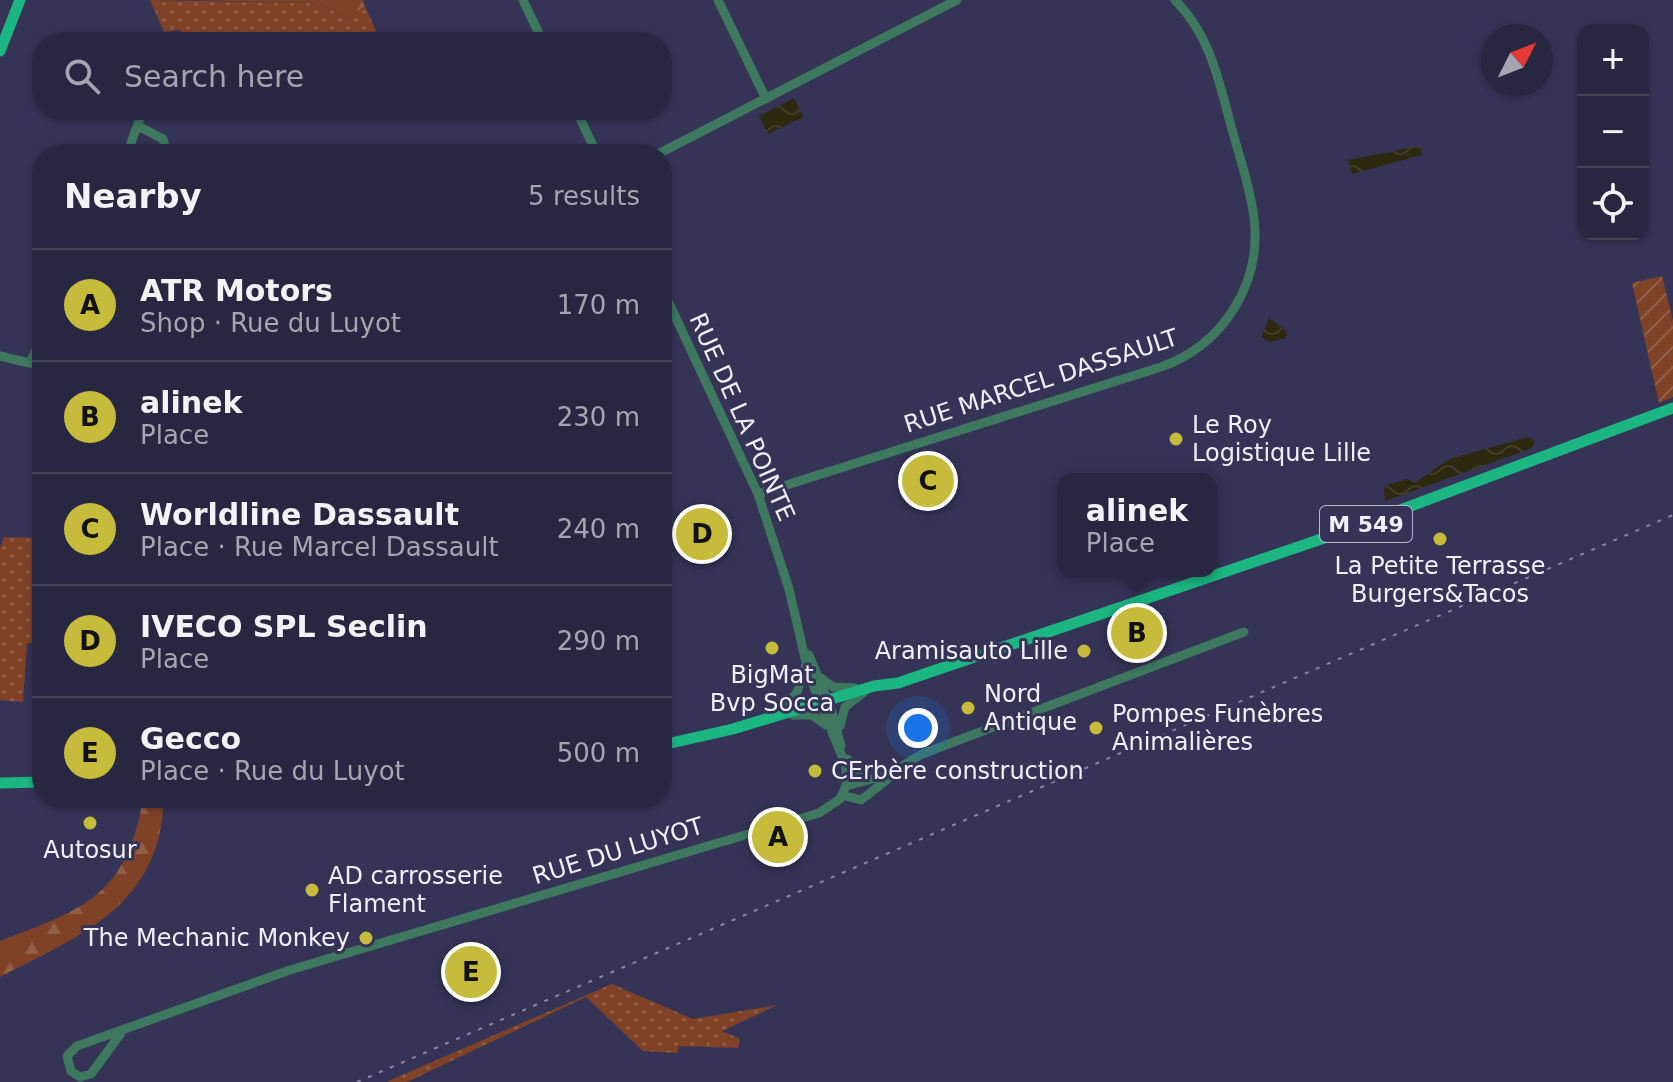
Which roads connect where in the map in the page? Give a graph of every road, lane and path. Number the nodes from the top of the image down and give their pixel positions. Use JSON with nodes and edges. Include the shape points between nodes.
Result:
{"nodes":[{"id":1,"x":20,"y":0,"type":"edge"},
{"id":2,"x":523,"y":0,"type":"edge"},
{"id":3,"x":718,"y":0,"type":"edge"},
{"id":4,"x":957,"y":0,"type":"edge"},
{"id":5,"x":1175,"y":0,"type":"edge"},
{"id":6,"x":538,"y":32,"type":"edge"},
{"id":7,"x":0,"y":51,"type":"edge"},
{"id":8,"x":766,"y":99,"type":"junction"},
{"id":9,"x":141,"y":120,"type":"edge"},
{"id":10,"x":581,"y":120,"type":"edge"},
{"id":11,"x":140,"y":127,"type":"junction"},
{"id":12,"x":132,"y":144,"type":"edge"},
{"id":13,"x":164,"y":144,"type":"edge"},
{"id":14,"x":592,"y":144,"type":"edge"},
{"id":15,"x":672,"y":147,"type":"edge"},
{"id":16,"x":672,"y":309,"type":"edge"},
{"id":17,"x":0,"y":356,"type":"edge"},
{"id":18,"x":32,"y":358,"type":"edge"},
{"id":19,"x":30,"y":363,"type":"joint"},
{"id":20,"x":1673,"y":408,"type":"edge"},
{"id":21,"x":758,"y":494,"type":"junction"},
{"id":22,"x":1217,"y":574,"type":"edge"},
{"id":23,"x":1209,"y":577,"type":"edge"},
{"id":24,"x":1244,"y":632,"type":"dead end"},
{"id":25,"x":810,"y":666,"type":"junction"},
{"id":26,"x":874,"y":686,"type":"junction"},
{"id":27,"x":823,"y":702,"type":"junction"},
{"id":28,"x":769,"y":719,"type":"junction"},
{"id":29,"x":834,"y":730,"type":"junction"},
{"id":30,"x":672,"y":743,"type":"edge"},
{"id":31,"x":842,"y":752,"type":"junction"},
{"id":32,"x":904,"y":765,"type":"junction"},
{"id":33,"x":868,"y":779,"type":"junction"},
{"id":34,"x":32,"y":782,"type":"edge"},
{"id":35,"x":0,"y":783,"type":"edge"},
{"id":36,"x":0,"y":789,"type":"edge"},
{"id":37,"x":32,"y":789,"type":"edge"},
{"id":38,"x":844,"y":790,"type":"junction"},
{"id":39,"x":866,"y":797,"type":"junction"},
{"id":40,"x":124,"y":1029,"type":"junction"}],
"edges":[{"from":1,"to":7,"type":"main road"},
{"from":2,"to":6,"type":"street"},
{"from":3,"to":8,"type":"street"},
{"from":4,"to":8,"type":"street"},
{"from":5,"to":21,"type":"street","name":"RUE MARCEL DASSAULT","via":[[1213,59],[1253,211],[1251,269],[1227,319],[1194,352],[1161,367]]},
{"from":8,"to":15,"type":"street"},
{"from":9,"to":11,"type":"street"},
{"from":10,"to":14,"type":"street"},
{"from":11,"to":12,"type":"street"},
{"from":11,"to":13,"type":"street"},
{"from":16,"to":21,"type":"street","name":"RUE DE LA POINTE"},
{"from":17,"to":19,"type":"street"},
{"from":18,"to":19,"type":"street"},
{"from":20,"to":22,"type":"main road","number":"M 549"},
{"from":21,"to":25,"type":"street","name":"RUE DE LA POINTE"},
{"from":23,"to":26,"type":"main road","number":"M 549"},
{"from":24,"to":32,"type":"street"},
{"from":25,"to":26,"type":"street","via":[[833,687]]},
{"from":25,"to":27,"type":"street"},
{"from":25,"to":28,"type":"street","via":[[787,707]]},
{"from":26,"to":27,"type":"main road","number":"M 549"},
{"from":26,"to":29,"type":"street","via":[[847,703]]},
{"from":27,"to":28,"type":"main road","number":"M 549"},
{"from":27,"to":29,"type":"street"},
{"from":28,"to":29,"type":"street","via":[[807,714]]},
{"from":28,"to":30,"type":"main road","number":"M 549"},
{"from":29,"to":31,"type":"street"},
{"from":31,"to":33,"type":"street"},
{"from":31,"to":38,"type":"street","via":[[847,770]]},
{"from":32,"to":33,"type":"street","name":"RUE DU LUYOT"},
{"from":32,"to":39,"type":"street"},
{"from":33,"to":38,"type":"street","name":"RUE DU LUYOT"},
{"from":33,"to":39,"type":"street"},
{"from":34,"to":35,"type":"main road"},
{"from":36,"to":37,"type":"main road"},
{"from":38,"to":39,"type":"street","via":[[857,800]]},
{"from":38,"to":40,"type":"street","name":"RUE DU LUYOT","via":[[834,805],[819,813],[293,969]]},
{"from":40,"to":40,"type":"street","name":"RUE DU LUYOT","via":[[71,1050],[71,1071],[80,1077],[91,1074]]}]}
